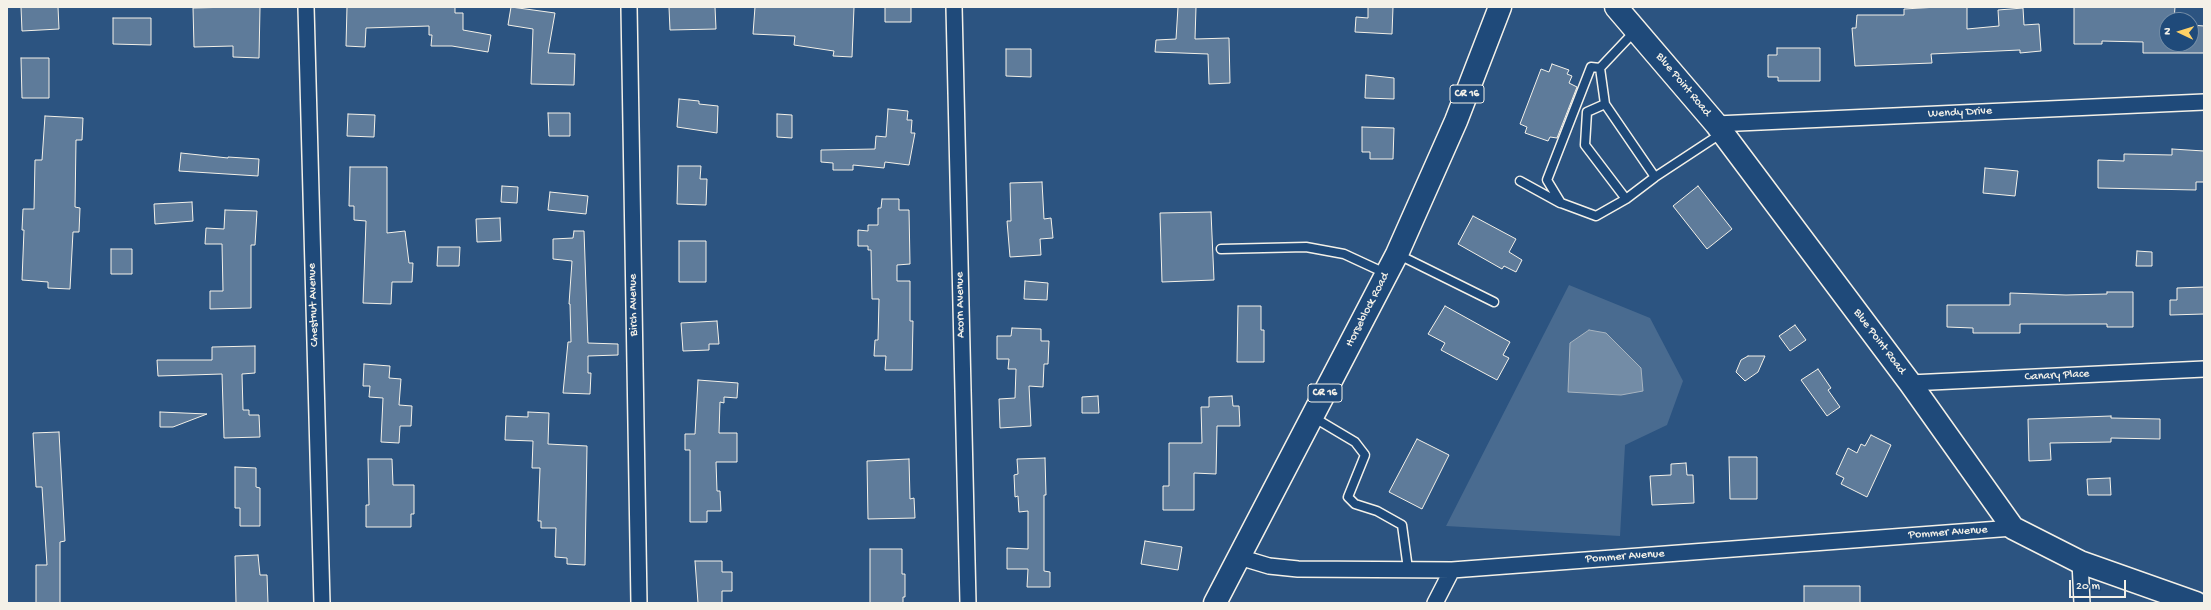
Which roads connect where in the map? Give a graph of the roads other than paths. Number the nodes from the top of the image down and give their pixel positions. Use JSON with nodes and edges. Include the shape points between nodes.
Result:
{"nodes":[{"id":1,"x":306,"y":7,"type":"edge"},
{"id":2,"x":629,"y":7,"type":"edge"},
{"id":3,"x":954,"y":7,"type":"edge"},
{"id":4,"x":1500,"y":7,"type":"edge"},
{"id":5,"x":1616,"y":7,"type":"edge"},
{"id":6,"x":1636,"y":30,"type":"junction"},
{"id":7,"x":1600,"y":68,"type":"junction"},
{"id":8,"x":2204,"y":102,"type":"edge"},
{"id":9,"x":1605,"y":104,"type":"junction"},
{"id":10,"x":1719,"y":129,"type":"junction"},
{"id":11,"x":1655,"y":177,"type":"junction"},
{"id":12,"x":1520,"y":180,"type":"dead end"},
{"id":13,"x":1626,"y":199,"type":"junction"},
{"id":14,"x":1561,"y":203,"type":"junction"},
{"id":15,"x":1221,"y":249,"type":"dead end"},
{"id":16,"x":1397,"y":254,"type":"junction"},
{"id":17,"x":1386,"y":273,"type":"junction"},
{"id":18,"x":1494,"y":302,"type":"dead end"},
{"id":19,"x":2204,"y":369,"type":"edge"},
{"id":20,"x":1910,"y":383,"type":"junction"},
{"id":21,"x":1313,"y":416,"type":"junction"},
{"id":22,"x":2013,"y":528,"type":"junction"},
{"id":23,"x":1239,"y":557,"type":"junction"},
{"id":24,"x":2080,"y":562,"type":"junction"},
{"id":25,"x":1408,"y":569,"type":"junction"},
{"id":26,"x":1452,"y":570,"type":"junction"},
{"id":27,"x":322,"y":603,"type":"edge"},
{"id":28,"x":639,"y":603,"type":"edge"},
{"id":29,"x":968,"y":603,"type":"edge"},
{"id":30,"x":1215,"y":603,"type":"edge"},
{"id":31,"x":1435,"y":603,"type":"edge"},
{"id":32,"x":2082,"y":603,"type":"edge"},
{"id":33,"x":2196,"y":603,"type":"edge"}],
"edges":[{"from":1,"to":27,"type":"street","name":"Chestnut Avenue"},
{"from":2,"to":28,"type":"street","name":"Birch Avenue"},
{"from":3,"to":29,"type":"street","name":"Acorn Avenue"},
{"from":4,"to":16,"type":"street","name":"Horseblock Road","number":"CR 16","via":[[1456,121]]},
{"from":5,"to":6,"type":"street","name":"Blue Point Road"},
{"from":6,"to":7,"type":"lane"},
{"from":6,"to":10,"type":"street","name":"Blue Point Road"},
{"from":7,"to":9,"type":"lane"},
{"from":7,"to":14,"type":"lane","via":[[1591,67],[1547,180]]},
{"from":8,"to":10,"type":"street","name":"Wendy Drive"},
{"from":9,"to":11,"type":"lane"},
{"from":9,"to":13,"type":"lane","via":[[1587,112],[1585,145]]},
{"from":10,"to":11,"type":"lane"},
{"from":10,"to":20,"type":"street","name":"Blue Point Road"},
{"from":11,"to":13,"type":"lane"},
{"from":12,"to":14,"type":"lane"},
{"from":13,"to":14,"type":"lane","via":[[1596,216]]},
{"from":15,"to":17,"type":"lane","via":[[1306,247],[1344,254]]},
{"from":16,"to":17,"type":"street","name":"Horseblock Road","number":"CR 16"},
{"from":16,"to":18,"type":"lane"},
{"from":17,"to":21,"type":"street","name":"Horseblock Road","number":"CR 16"},
{"from":19,"to":20,"type":"street","name":"Canary Place"},
{"from":20,"to":22,"type":"street","name":"Blue Point Road"},
{"from":21,"to":23,"type":"street","name":"Horseblock Road","number":"CR 16"},
{"from":21,"to":25,"type":"lane","via":[[1355,442],[1365,455],[1348,497],[1355,504],[1377,511],[1402,525]]},
{"from":22,"to":24,"type":"street","name":"Blue Point Road"},
{"from":22,"to":26,"type":"street","name":"Pommer Avenue"},
{"from":23,"to":25,"type":"street","name":"Pommer Avenue","via":[[1269,566],[1298,570]]},
{"from":23,"to":30,"type":"street","name":"Horseblock Road","number":"CR 16"},
{"from":24,"to":32,"type":"street"},
{"from":24,"to":33,"type":"street","name":"Blue Point Road"},
{"from":25,"to":26,"type":"street","name":"Pommer Avenue"},
{"from":26,"to":31,"type":"street"}]}
